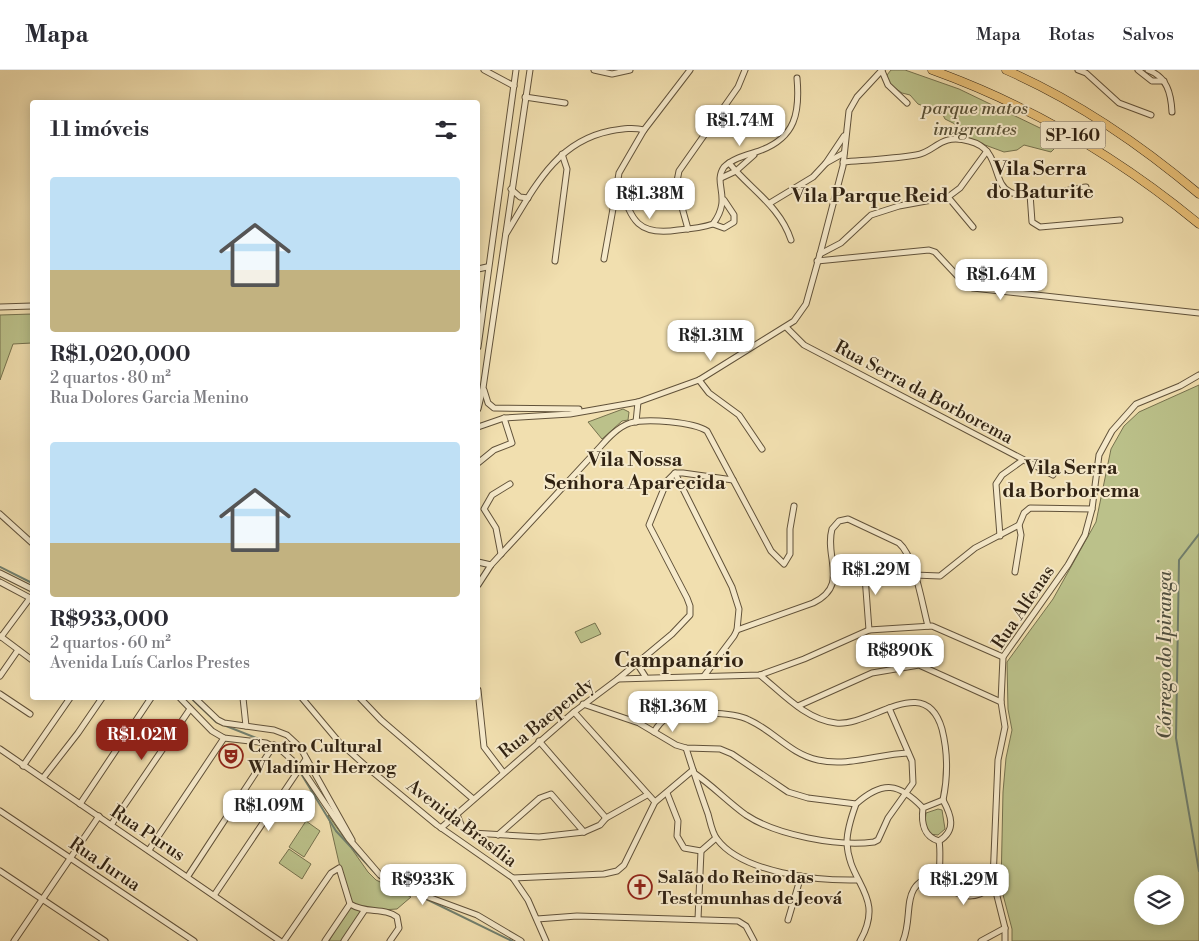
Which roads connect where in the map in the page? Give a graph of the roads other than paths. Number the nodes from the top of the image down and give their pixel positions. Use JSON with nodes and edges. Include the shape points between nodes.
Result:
{"nodes":[{"id":1,"x":484,"y":70,"type":"edge"},
{"id":2,"x":516,"y":70,"type":"edge"},
{"id":3,"x":530,"y":70,"type":"edge"},
{"id":4,"x":594,"y":70,"type":"edge"},
{"id":5,"x":630,"y":70,"type":"edge"},
{"id":6,"x":690,"y":70,"type":"edge"},
{"id":7,"x":745,"y":70,"type":"edge"},
{"id":8,"x":882,"y":70,"type":"edge"},
{"id":9,"x":932,"y":70,"type":"edge"},
{"id":10,"x":1006,"y":70,"type":"edge"},
{"id":11,"x":1078,"y":70,"type":"edge"},
{"id":12,"x":1138,"y":70,"type":"edge"},
{"id":13,"x":1148,"y":70,"type":"edge"},
{"id":14,"x":797,"y":78,"type":"dead end"},
{"id":15,"x":1164,"y":81,"type":"junction"},
{"id":16,"x":514,"y":86,"type":"junction"},
{"id":17,"x":525,"y":97,"type":"junction"},
{"id":18,"x":565,"y":103,"type":"dead end"},
{"id":19,"x":907,"y":103,"type":"dead end"},
{"id":20,"x":1172,"y":112,"type":"dead end"},
{"id":21,"x":1151,"y":115,"type":"dead end"},
{"id":22,"x":644,"y":130,"type":"junction"},
{"id":23,"x":845,"y":136,"type":"junction"},
{"id":24,"x":758,"y":151,"type":"junction"},
{"id":25,"x":987,"y":152,"type":"junction"},
{"id":26,"x":844,"y":153,"type":"junction"},
{"id":27,"x":562,"y":154,"type":"junction"},
{"id":28,"x":843,"y":162,"type":"junction"},
{"id":29,"x":729,"y":163,"type":"junction"},
{"id":30,"x":826,"y":163,"type":"junction"},
{"id":31,"x":736,"y":171,"type":"junction"},
{"id":32,"x":720,"y":178,"type":"junction"},
{"id":33,"x":620,"y":187,"type":"junction"},
{"id":34,"x":1086,"y":187,"type":"dead end"},
{"id":35,"x":512,"y":189,"type":"junction"},
{"id":36,"x":1030,"y":194,"type":"junction"},
{"id":37,"x":1199,"y":194,"type":"edge"},
{"id":38,"x":528,"y":198,"type":"junction"},
{"id":39,"x":948,"y":198,"type":"junction"},
{"id":40,"x":724,"y":200,"type":"junction"},
{"id":41,"x":770,"y":203,"type":"junction"},
{"id":42,"x":1120,"y":220,"type":"dead end"},
{"id":43,"x":713,"y":224,"type":"junction"},
{"id":44,"x":1199,"y":224,"type":"edge"},
{"id":45,"x":973,"y":228,"type":"dead end"},
{"id":46,"x":688,"y":229,"type":"junction"},
{"id":47,"x":505,"y":235,"type":"junction"},
{"id":48,"x":791,"y":240,"type":"dead end"},
{"id":49,"x":820,"y":254,"type":"junction"},
{"id":50,"x":604,"y":259,"type":"dead end"},
{"id":51,"x":556,"y":261,"type":"dead end"},
{"id":52,"x":817,"y":261,"type":"junction"},
{"id":53,"x":480,"y":268,"type":"edge"},
{"id":54,"x":487,"y":268,"type":"junction"},
{"id":55,"x":30,"y":306,"type":"edge"},
{"id":56,"x":0,"y":307,"type":"edge"},
{"id":57,"x":1199,"y":313,"type":"edge"},
{"id":58,"x":786,"y":327,"type":"junction"},
{"id":59,"x":480,"y":329,"type":"joint"},
{"id":60,"x":490,"y":329,"type":"junction"},
{"id":61,"x":1199,"y":375,"type":"edge"},
{"id":62,"x":699,"y":380,"type":"junction"},
{"id":63,"x":483,"y":388,"type":"junction"},
{"id":64,"x":480,"y":401,"type":"edge"},
{"id":65,"x":638,"y":402,"type":"junction"},
{"id":66,"x":582,"y":410,"type":"junction"},
{"id":67,"x":504,"y":418,"type":"junction"},
{"id":68,"x":636,"y":422,"type":"junction"},
{"id":69,"x":480,"y":426,"type":"edge"},
{"id":70,"x":762,"y":449,"type":"dead end"},
{"id":71,"x":1022,"y":460,"type":"junction"},
{"id":72,"x":480,"y":461,"type":"edge"},
{"id":73,"x":675,"y":473,"type":"junction"},
{"id":74,"x":1053,"y":475,"type":"dead end"},
{"id":75,"x":733,"y":480,"type":"junction"},
{"id":76,"x":510,"y":484,"type":"dead end"},
{"id":77,"x":794,"y":506,"type":"dead end"},
{"id":78,"x":1092,"y":509,"type":"junction"},
{"id":79,"x":0,"y":514,"type":"edge"},
{"id":80,"x":1019,"y":525,"type":"junction"},
{"id":81,"x":1000,"y":536,"type":"junction"},
{"id":82,"x":30,"y":541,"type":"edge"},
{"id":83,"x":501,"y":554,"type":"junction"},
{"id":84,"x":480,"y":562,"type":"edge"},
{"id":85,"x":864,"y":563,"type":"dead end"},
{"id":86,"x":491,"y":565,"type":"junction"},
{"id":87,"x":1015,"y":572,"type":"dead end"},
{"id":88,"x":0,"y":573,"type":"edge"},
{"id":89,"x":914,"y":575,"type":"junction"},
{"id":90,"x":0,"y":582,"type":"edge"},
{"id":91,"x":480,"y":582,"type":"edge"},
{"id":92,"x":30,"y":588,"type":"edge"},
{"id":93,"x":30,"y":598,"type":"edge"},
{"id":94,"x":30,"y":600,"type":"edge"},
{"id":95,"x":928,"y":626,"type":"junction"},
{"id":96,"x":737,"y":630,"type":"junction"},
{"id":97,"x":869,"y":630,"type":"junction"},
{"id":98,"x":1,"y":636,"type":"edge"},
{"id":99,"x":18,"y":650,"type":"junction"},
{"id":100,"x":1003,"y":657,"type":"junction"},
{"id":101,"x":30,"y":659,"type":"edge"},
{"id":102,"x":636,"y":662,"type":"junction"},
{"id":103,"x":760,"y":675,"type":"junction"},
{"id":104,"x":0,"y":676,"type":"edge"},
{"id":105,"x":645,"y":676,"type":"junction"},
{"id":106,"x":704,"y":676,"type":"junction"},
{"id":107,"x":618,"y":679,"type":"junction"},
{"id":108,"x":0,"y":694,"type":"edge"},
{"id":109,"x":69,"y":700,"type":"edge"},
{"id":110,"x":101,"y":700,"type":"edge"},
{"id":111,"x":150,"y":700,"type":"edge"},
{"id":112,"x":182,"y":700,"type":"edge"},
{"id":113,"x":197,"y":700,"type":"edge"},
{"id":114,"x":243,"y":700,"type":"edge"},
{"id":115,"x":304,"y":700,"type":"edge"},
{"id":116,"x":362,"y":700,"type":"edge"},
{"id":117,"x":479,"y":700,"type":"edge"},
{"id":118,"x":1001,"y":702,"type":"junction"},
{"id":119,"x":583,"y":704,"type":"junction"},
{"id":120,"x":798,"y":706,"type":"junction"},
{"id":121,"x":889,"y":708,"type":"junction"},
{"id":122,"x":190,"y":709,"type":"junction"},
{"id":123,"x":574,"y":712,"type":"junction"},
{"id":124,"x":30,"y":714,"type":"dead end"},
{"id":125,"x":246,"y":726,"type":"junction"},
{"id":126,"x":654,"y":732,"type":"junction"},
{"id":127,"x":224,"y":738,"type":"junction"},
{"id":128,"x":539,"y":741,"type":"junction"},
{"id":129,"x":274,"y":746,"type":"junction"},
{"id":130,"x":0,"y":748,"type":"edge"},
{"id":131,"x":686,"y":748,"type":"junction"},
{"id":132,"x":908,"y":752,"type":"junction"},
{"id":133,"x":306,"y":759,"type":"junction"},
{"id":134,"x":23,"y":766,"type":"junction"},
{"id":135,"x":301,"y":768,"type":"junction"},
{"id":136,"x":503,"y":772,"type":"junction"},
{"id":137,"x":694,"y":772,"type":"junction"},
{"id":138,"x":43,"y":778,"type":"junction"},
{"id":139,"x":908,"y":792,"type":"junction"},
{"id":140,"x":667,"y":793,"type":"junction"},
{"id":141,"x":647,"y":794,"type":"junction"},
{"id":142,"x":472,"y":798,"type":"junction"},
{"id":143,"x":943,"y":800,"type":"junction"},
{"id":144,"x":655,"y":802,"type":"junction"},
{"id":145,"x":80,"y":804,"type":"junction"},
{"id":146,"x":856,"y":804,"type":"junction"},
{"id":147,"x":923,"y":808,"type":"junction"},
{"id":148,"x":0,"y":811,"type":"edge"},
{"id":149,"x":456,"y":812,"type":"junction"},
{"id":150,"x":99,"y":816,"type":"junction"},
{"id":151,"x":606,"y":818,"type":"junction"},
{"id":152,"x":111,"y":825,"type":"junction"},
{"id":153,"x":441,"y":828,"type":"junction"},
{"id":154,"x":584,"y":832,"type":"junction"},
{"id":155,"x":498,"y":835,"type":"junction"},
{"id":156,"x":716,"y":838,"type":"junction"},
{"id":157,"x":352,"y":840,"type":"junction"},
{"id":158,"x":939,"y":841,"type":"junction"},
{"id":159,"x":847,"y":842,"type":"junction"},
{"id":160,"x":149,"y":850,"type":"junction"},
{"id":161,"x":700,"y":851,"type":"junction"},
{"id":162,"x":72,"y":858,"type":"junction"},
{"id":163,"x":0,"y":871,"type":"edge"},
{"id":164,"x":940,"y":874,"type":"junction"},
{"id":165,"x":188,"y":876,"type":"junction"},
{"id":166,"x":801,"y":876,"type":"junction"},
{"id":167,"x":513,"y":878,"type":"junction"},
{"id":168,"x":858,"y":880,"type":"junction"},
{"id":169,"x":993,"y":880,"type":"junction"},
{"id":170,"x":215,"y":894,"type":"junction"},
{"id":171,"x":43,"y":900,"type":"junction"},
{"id":172,"x":350,"y":904,"type":"junction"},
{"id":173,"x":364,"y":911,"type":"junction"},
{"id":174,"x":538,"y":919,"type":"junction"},
{"id":175,"x":698,"y":919,"type":"junction"},
{"id":176,"x":788,"y":920,"type":"dead end"},
{"id":177,"x":1005,"y":928,"type":"junction"},
{"id":178,"x":272,"y":938,"type":"edge"},
{"id":179,"x":14,"y":941,"type":"edge"},
{"id":180,"x":105,"y":941,"type":"edge"},
{"id":181,"x":194,"y":941,"type":"edge"},
{"id":182,"x":280,"y":941,"type":"edge"},
{"id":183,"x":284,"y":941,"type":"edge"},
{"id":184,"x":325,"y":941,"type":"edge"},
{"id":185,"x":344,"y":941,"type":"edge"},
{"id":186,"x":390,"y":941,"type":"edge"},
{"id":187,"x":520,"y":941,"type":"edge"},
{"id":188,"x":546,"y":941,"type":"edge"},
{"id":189,"x":754,"y":941,"type":"edge"},
{"id":190,"x":860,"y":941,"type":"edge"},
{"id":191,"x":903,"y":941,"type":"edge"},
{"id":192,"x":980,"y":941,"type":"edge"},
{"id":193,"x":1005,"y":941,"type":"edge"}],
"edges":[{"from":1,"to":16,"type":"street"},
{"from":2,"to":16,"type":"street"},
{"from":3,"to":17,"type":"street"},
{"from":4,"to":5,"type":"street","via":[[612,74]]},
{"from":6,"to":22,"type":"street"},
{"from":7,"to":46,"type":"street","via":[[738,87],[678,171],[676,186]]},
{"from":8,"to":19,"type":"street","via":[[891,89]]},
{"from":8,"to":23,"type":"street","via":[[852,104]]},
{"from":9,"to":44,"type":"highway","number":"SP-160","via":[[988,91],[1045,119],[1128,170]]},
{"from":10,"to":37,"type":"highway","number":"SP-160","via":[[1104,122]]},
{"from":11,"to":21,"type":"street","via":[[1086,73],[1119,103]]},
{"from":12,"to":15,"type":"street","via":[[1152,81]]},
{"from":13,"to":15,"type":"street"},
{"from":14,"to":24,"type":"street","via":[[798,107],[791,127],[780,140]]},
{"from":15,"to":20,"type":"street","via":[[1171,98]]},
{"from":16,"to":54,"type":"street"},
{"from":17,"to":18,"type":"street"},
{"from":17,"to":35,"type":"street"},
{"from":22,"to":27,"type":"street","via":[[631,128],[596,134],[582,139]]},
{"from":22,"to":33,"type":"street","via":[[619,172]]},
{"from":23,"to":26,"type":"street"},
{"from":23,"to":30,"type":"street"},
{"from":24,"to":29,"type":"street"},
{"from":24,"to":31,"type":"street"},
{"from":25,"to":28,"type":"street","via":[[976,143],[957,139],[938,142],[918,155]]},
{"from":25,"to":36,"type":"street","via":[[1004,187],[1011,192]]},
{"from":25,"to":39,"type":"street","via":[[960,188]]},
{"from":26,"to":28,"type":"street"},
{"from":26,"to":30,"type":"street"},
{"from":27,"to":38,"type":"street"},
{"from":27,"to":51,"type":"street","via":[[567,170]]},
{"from":28,"to":49,"type":"street"},
{"from":29,"to":31,"type":"street"},
{"from":29,"to":32,"type":"street"},
{"from":30,"to":41,"type":"street","via":[[807,181]]},
{"from":31,"to":32,"type":"street"},
{"from":31,"to":41,"type":"street"},
{"from":32,"to":40,"type":"street"},
{"from":33,"to":46,"type":"street","via":[[634,220],[645,229],[660,232]]},
{"from":33,"to":50,"type":"street","via":[[616,192]]},
{"from":34,"to":36,"type":"street"},
{"from":35,"to":38,"type":"street","via":[[520,197]]},
{"from":35,"to":47,"type":"street"},
{"from":36,"to":42,"type":"street","via":[[1032,222],[1040,227]]},
{"from":38,"to":47,"type":"street"},
{"from":39,"to":45,"type":"street"},
{"from":39,"to":49,"type":"street","via":[[899,206],[871,215],[841,243]]},
{"from":40,"to":43,"type":"street"},
{"from":40,"to":43,"type":"street","via":[[734,215],[734,222],[724,228]]},
{"from":41,"to":48,"type":"street","via":[[785,224]]},
{"from":43,"to":46,"type":"street"},
{"from":47,"to":60,"type":"street"},
{"from":49,"to":52,"type":"street"},
{"from":52,"to":57,"type":"street","via":[[929,250],[973,288]]},
{"from":52,"to":58,"type":"street","via":[[806,304]]},
{"from":53,"to":54,"type":"street"},
{"from":54,"to":59,"type":"street"},
{"from":55,"to":56,"type":"street"},
{"from":58,"to":62,"type":"street"},
{"from":58,"to":71,"type":"street","name":"Rua Serra da Borborema","via":[[804,345]]},
{"from":59,"to":60,"type":"street"},
{"from":60,"to":63,"type":"street"},
{"from":61,"to":78,"type":"street","name":"Rua Alfenas","via":[[1144,399],[1118,422],[1099,455]]},
{"from":62,"to":65,"type":"street"},
{"from":62,"to":70,"type":"street","via":[[709,393],[739,415]]},
{"from":63,"to":64,"type":"street"},
{"from":63,"to":66,"type":"street","via":[[488,403],[494,408]]},
{"from":65,"to":66,"type":"street"},
{"from":65,"to":68,"type":"street"},
{"from":66,"to":67,"type":"street","via":[[570,414]]},
{"from":67,"to":69,"type":"street"},
{"from":67,"to":72,"type":"street","via":[[512,443],[494,450]]},
{"from":68,"to":75,"type":"street","via":[[684,424],[704,429],[714,440]]},
{"from":68,"to":83,"type":"street","via":[[610,436]]},
{"from":71,"to":74,"type":"street","name":"Rua Serra da Borborema"},
{"from":71,"to":81,"type":"street","via":[[1002,475],[996,484]]},
{"from":73,"to":75,"type":"street"},
{"from":73,"to":96,"type":"street","via":[[732,586],[739,609]]},
{"from":73,"to":102,"type":"street","via":[[664,486],[649,525],[691,611],[689,618],[676,631]]},
{"from":75,"to":77,"type":"street","via":[[771,551],[784,564],[790,554]]},
{"from":76,"to":83,"type":"street","via":[[492,495],[484,509],[496,528]]},
{"from":78,"to":80,"type":"street","via":[[1033,507],[1024,513]]},
{"from":78,"to":100,"type":"street","name":"Rua Alfenas","via":[[1085,535],[1068,565]]},
{"from":79,"to":82,"type":"street"},
{"from":80,"to":81,"type":"street"},
{"from":80,"to":87,"type":"street","via":[[1022,535]]},
{"from":81,"to":89,"type":"street","via":[[966,554],[940,576]]},
{"from":83,"to":86,"type":"street"},
{"from":84,"to":86,"type":"street"},
{"from":85,"to":97,"type":"street"},
{"from":86,"to":91,"type":"street"},
{"from":88,"to":92,"type":"street"},
{"from":89,"to":95,"type":"street"},
{"from":89,"to":96,"type":"street","via":[[907,553],[899,543],[853,520],[843,520],[836,523],[831,532],[834,580],[824,597],[813,604]]},
{"from":90,"to":93,"type":"street"},
{"from":94,"to":98,"type":"street"},
{"from":95,"to":97,"type":"street","name":"Rua Baependy"},
{"from":95,"to":100,"type":"street","name":"Rua Baependy"},
{"from":96,"to":106,"type":"street"},
{"from":97,"to":103,"type":"street","name":"Rua Baependy"},
{"from":98,"to":99,"type":"street"},
{"from":99,"to":101,"type":"street"},
{"from":99,"to":104,"type":"street"},
{"from":100,"to":118,"type":"street","name":"Rua Alfenas"},
{"from":102,"to":105,"type":"street"},
{"from":102,"to":107,"type":"street"},
{"from":103,"to":106,"type":"street","name":"Rua Baependy"},
{"from":103,"to":120,"type":"street"},
{"from":105,"to":106,"type":"street","name":"Rua Baependy"},
{"from":105,"to":107,"type":"street","name":"Rua Baependy"},
{"from":107,"to":119,"type":"street","name":"Rua Baependy"},
{"from":108,"to":124,"type":"street"},
{"from":109,"to":134,"type":"street"},
{"from":110,"to":138,"type":"street"},
{"from":111,"to":145,"type":"street"},
{"from":112,"to":122,"type":"street"},
{"from":113,"to":125,"type":"street","via":[[218,720]]},
{"from":114,"to":125,"type":"street"},
{"from":115,"to":153,"type":"street","name":"Avenida Brasília","via":[[339,742]]},
{"from":116,"to":142,"type":"street"},
{"from":117,"to":136,"type":"street","via":[[484,747]]},
{"from":118,"to":120,"type":"street","via":[[919,665],[872,673]]},
{"from":118,"to":169,"type":"street","name":"Rua Alfenas","via":[[1005,727],[998,760]]},
{"from":119,"to":123,"type":"street","name":"Rua Baependy"},
{"from":119,"to":126,"type":"street","via":[[620,715]]},
{"from":120,"to":121,"type":"street","via":[[812,717],[836,723],[855,722]]},
{"from":121,"to":132,"type":"street"},
{"from":121,"to":143,"type":"street","via":[[915,702],[928,707],[936,716],[947,754]]},
{"from":122,"to":127,"type":"street"},
{"from":122,"to":152,"type":"street"},
{"from":123,"to":128,"type":"street","name":"Rua Baependy"},
{"from":123,"to":141,"type":"street"},
{"from":125,"to":133,"type":"street","via":[[287,735],[300,747]]},
{"from":126,"to":131,"type":"street","via":[[668,742]]},
{"from":126,"to":132,"type":"street","via":[[667,718],[679,714],[726,715],[748,719],[789,748],[816,760],[848,762]]},
{"from":127,"to":129,"type":"street"},
{"from":127,"to":160,"type":"street"},
{"from":128,"to":136,"type":"street","name":"Rua Baependy"},
{"from":128,"to":151,"type":"street"},
{"from":129,"to":135,"type":"street"},
{"from":129,"to":165,"type":"street"},
{"from":130,"to":134,"type":"street","name":"Rua Purus"},
{"from":131,"to":137,"type":"street"},
{"from":131,"to":146,"type":"street","via":[[720,749],[732,754],[788,792]]},
{"from":132,"to":139,"type":"street","via":[[914,772]]},
{"from":133,"to":135,"type":"street"},
{"from":133,"to":157,"type":"street"},
{"from":134,"to":138,"type":"street","name":"Rua Purus"},
{"from":135,"to":157,"type":"street"},
{"from":135,"to":170,"type":"street"},
{"from":136,"to":142,"type":"street","name":"Rua Baependy"},
{"from":137,"to":140,"type":"street"},
{"from":137,"to":156,"type":"street"},
{"from":137,"to":159,"type":"street","via":[[746,815],[767,826],[790,834]]},
{"from":138,"to":145,"type":"street","name":"Rua Purus"},
{"from":139,"to":146,"type":"street","via":[[884,787],[874,790]]},
{"from":139,"to":147,"type":"street"},
{"from":139,"to":159,"type":"street","via":[[888,818],[878,840]]},
{"from":140,"to":144,"type":"street"},
{"from":140,"to":161,"type":"street","via":[[678,821],[680,843],[684,848]]},
{"from":141,"to":144,"type":"street"},
{"from":141,"to":151,"type":"street"},
{"from":142,"to":149,"type":"street","name":"Rua Baependy"},
{"from":143,"to":147,"type":"street"},
{"from":143,"to":158,"type":"street","via":[[952,825]]},
{"from":144,"to":167,"type":"street","via":[[630,856],[617,871]]},
{"from":145,"to":150,"type":"street","name":"Rua Purus"},
{"from":146,"to":159,"type":"street"},
{"from":147,"to":158,"type":"street","via":[[926,834]]},
{"from":148,"to":162,"type":"street","name":"Rua Jurua"},
{"from":149,"to":153,"type":"street","name":"Rua Baependy"},
{"from":149,"to":155,"type":"street","via":[[462,827],[468,831]]},
{"from":150,"to":152,"type":"street","name":"Rua Purus"},
{"from":150,"to":162,"type":"street"},
{"from":151,"to":154,"type":"street","via":[[600,825]]},
{"from":152,"to":160,"type":"street","name":"Rua Purus"},
{"from":153,"to":167,"type":"street","name":"Avenida Brasília"},
{"from":154,"to":155,"type":"street"},
{"from":154,"to":155,"type":"street","via":[[551,794],[540,798]]},
{"from":156,"to":161,"type":"street"},
{"from":156,"to":166,"type":"street","via":[[750,862]]},
{"from":157,"to":187,"type":"street","via":[[368,864],[393,884],[477,915]]},
{"from":158,"to":164,"type":"street"},
{"from":159,"to":168,"type":"street"},
{"from":160,"to":165,"type":"street","name":"Rua Purus"},
{"from":161,"to":175,"type":"street"},
{"from":162,"to":171,"type":"street"},
{"from":162,"to":181,"type":"street","name":"Rua Jurua"},
{"from":163,"to":171,"type":"street"},
{"from":164,"to":169,"type":"street","via":[[947,886],[966,896],[982,893]]},
{"from":164,"to":191,"type":"street","via":[[928,876],[911,892]]},
{"from":165,"to":170,"type":"street","name":"Rua Purus"},
{"from":166,"to":168,"type":"street"},
{"from":166,"to":176,"type":"street"},
{"from":167,"to":174,"type":"street","name":"Avenida Brasília"},
{"from":168,"to":190,"type":"street","via":[[865,891],[870,912]]},
{"from":169,"to":177,"type":"street","name":"Rua Alfenas"},
{"from":170,"to":178,"type":"street","name":"Rua Purus"},
{"from":171,"to":179,"type":"street"},
{"from":171,"to":180,"type":"street"},
{"from":172,"to":173,"type":"street"},
{"from":172,"to":183,"type":"street","via":[[339,868],[331,873]]},
{"from":172,"to":184,"type":"street"},
{"from":173,"to":185,"type":"street"},
{"from":173,"to":186,"type":"street","via":[[391,912],[397,917],[399,928]]},
{"from":174,"to":175,"type":"street","via":[[577,916]]},
{"from":174,"to":188,"type":"street","name":"Avenida Brasília"},
{"from":175,"to":189,"type":"street","via":[[742,923]]},
{"from":177,"to":192,"type":"street"},
{"from":177,"to":193,"type":"street","name":"Rua Alfenas"},
{"from":178,"to":182,"type":"street","name":"Rua Purus"}]}
